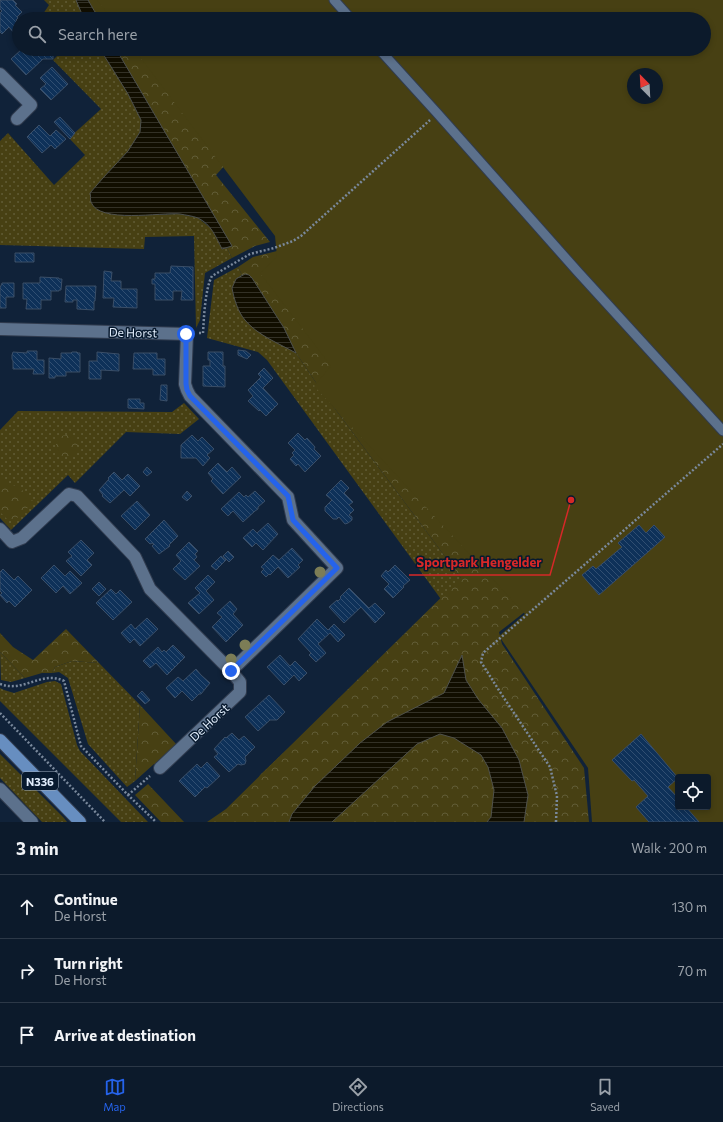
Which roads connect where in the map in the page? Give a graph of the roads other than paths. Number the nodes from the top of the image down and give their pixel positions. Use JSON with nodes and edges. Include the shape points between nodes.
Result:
{"nodes":[{"id":1,"x":334,"y":0,"type":"edge"},
{"id":2,"x":345,"y":12,"type":"edge"},
{"id":3,"x":385,"y":56,"type":"edge"},
{"id":4,"x":0,"y":74,"type":"edge"},
{"id":5,"x":18,"y":119,"type":"dead end"},
{"id":6,"x":0,"y":329,"type":"edge"},
{"id":7,"x":723,"y":431,"type":"edge"},
{"id":8,"x":0,"y":529,"type":"edge"},
{"id":9,"x":231,"y":671,"type":"junction"},
{"id":10,"x":0,"y":740,"type":"edge"},
{"id":11,"x":160,"y":768,"type":"road end"},
{"id":12,"x":0,"y":789,"type":"edge"},
{"id":13,"x":32,"y":822,"type":"edge"},
{"id":14,"x":80,"y":822,"type":"edge"}],
"edges":[{"from":1,"to":2,"type":"lane"},
{"from":3,"to":7,"type":"lane"},
{"from":4,"to":5,"type":"street","via":[[32,106]]},
{"from":6,"to":9,"type":"street","name":"De Horst","via":[[186,334],[186,384],[190,396],[288,496],[293,520],[337,568]]},
{"from":8,"to":9,"type":"street","name":"De Horst","via":[[12,542],[22,538],[68,494],[77,496],[135,557],[150,589]]},
{"from":9,"to":11,"type":"street","name":"De Horst","via":[[240,682],[240,692]]},
{"from":10,"to":14,"type":"main road","number":"N336"},
{"from":12,"to":13,"type":"street"}]}
